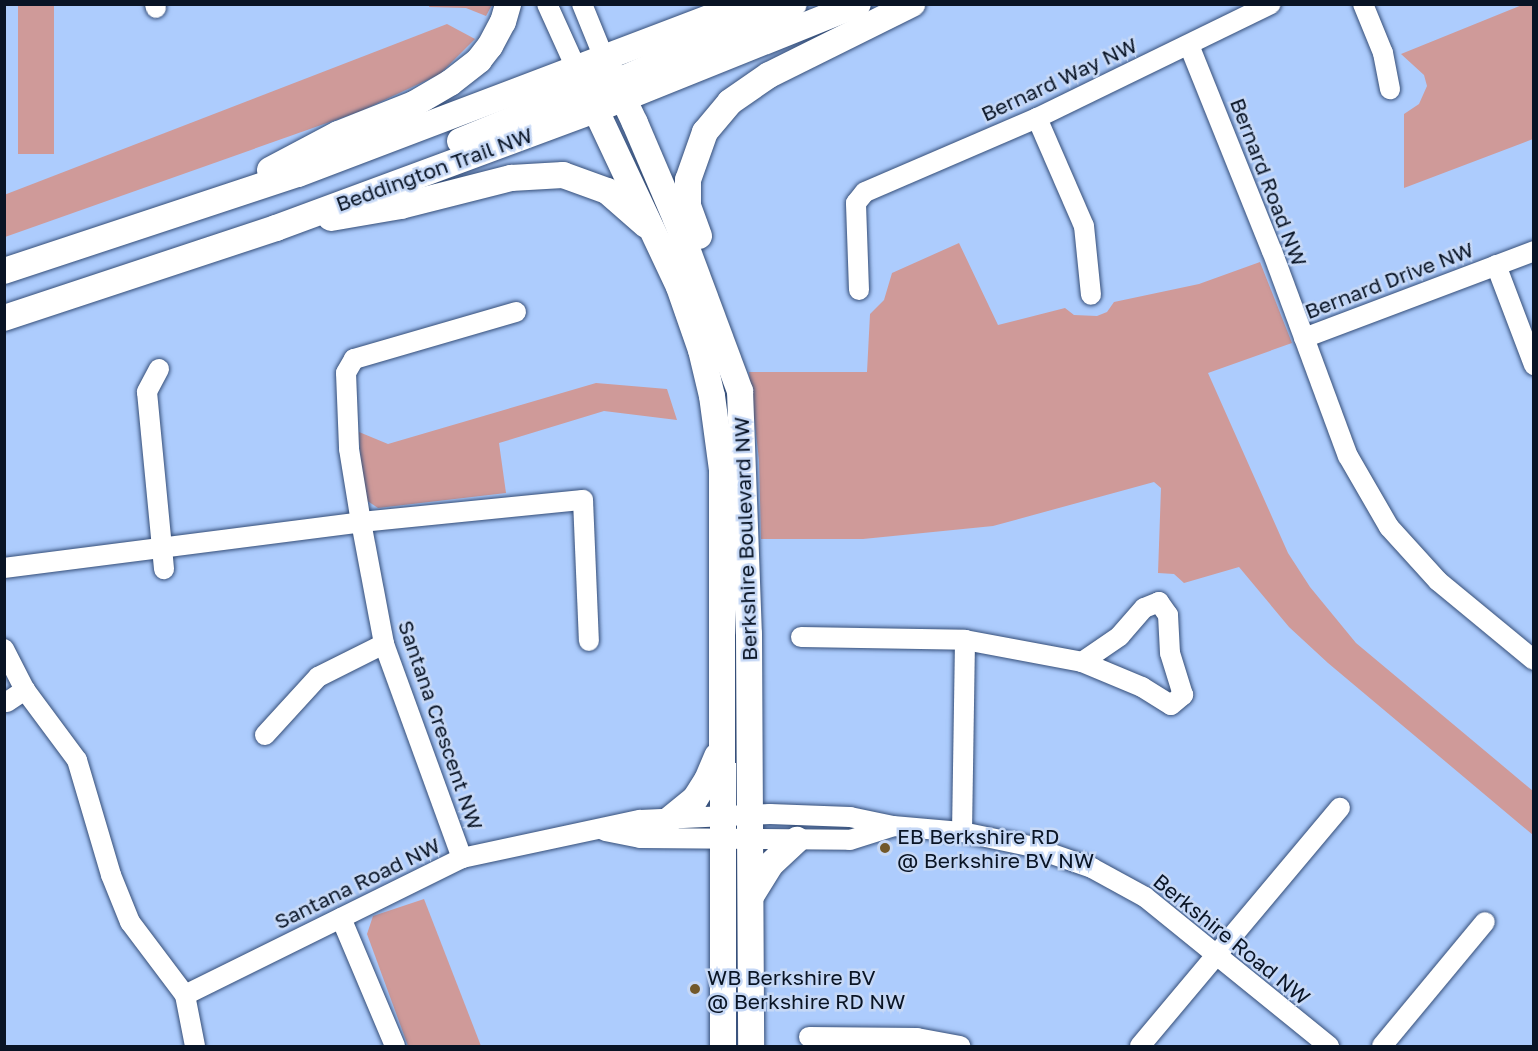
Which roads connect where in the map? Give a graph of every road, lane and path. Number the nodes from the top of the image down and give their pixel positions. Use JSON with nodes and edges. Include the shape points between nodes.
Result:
{"nodes":[{"id":1,"x":508,"y":4,"type":"edge"},
{"id":2,"x":547,"y":4,"type":"edge"},
{"id":3,"x":582,"y":4,"type":"edge"},
{"id":4,"x":746,"y":4,"type":"edge"},
{"id":5,"x":794,"y":4,"type":"edge"},
{"id":6,"x":858,"y":4,"type":"edge"},
{"id":7,"x":912,"y":4,"type":"edge"},
{"id":8,"x":1271,"y":4,"type":"edge"},
{"id":9,"x":1363,"y":4,"type":"edge"},
{"id":10,"x":1189,"y":45,"type":"junction"},
{"id":11,"x":604,"y":58,"type":"junction"},
{"id":12,"x":587,"y":89,"type":"junction"},
{"id":13,"x":1390,"y":89,"type":"dead end"},
{"id":14,"x":620,"y":90,"type":"junction"},
{"id":15,"x":1038,"y":118,"type":"junction"},
{"id":16,"x":201,"y":206,"type":"junction"},
{"id":17,"x":276,"y":228,"type":"junction"},
{"id":18,"x":658,"y":238,"type":"junction"},
{"id":19,"x":1533,"y":250,"type":"edge"},
{"id":20,"x":1496,"y":265,"type":"junction"},
{"id":21,"x":4,"y":271,"type":"edge"},
{"id":22,"x":859,"y":290,"type":"dead end"},
{"id":23,"x":1091,"y":295,"type":"dead end"},
{"id":24,"x":516,"y":312,"type":"dead end"},
{"id":25,"x":4,"y":318,"type":"edge"},
{"id":26,"x":1304,"y":338,"type":"junction"},
{"id":27,"x":1533,"y":365,"type":"edge"},
{"id":28,"x":159,"y":369,"type":"dead end"},
{"id":29,"x":740,"y":391,"type":"junction"},
{"id":30,"x":360,"y":522,"type":"junction"},
{"id":31,"x":161,"y":546,"type":"junction"},
{"id":32,"x":4,"y":568,"type":"edge"},
{"id":33,"x":164,"y":569,"type":"dead end"},
{"id":34,"x":801,"y":637,"type":"dead end"},
{"id":35,"x":965,"y":640,"type":"junction"},
{"id":36,"x":589,"y":641,"type":"dead end"},
{"id":37,"x":384,"y":644,"type":"junction"},
{"id":38,"x":4,"y":649,"type":"edge"},
{"id":39,"x":1533,"y":660,"type":"edge"},
{"id":40,"x":1082,"y":662,"type":"junction"},
{"id":41,"x":25,"y":690,"type":"junction"},
{"id":42,"x":7,"y":702,"type":"dead end"},
{"id":43,"x":265,"y":735,"type":"dead end"},
{"id":44,"x":721,"y":744,"type":"junction"},
{"id":45,"x":1340,"y":808,"type":"dead end"},
{"id":46,"x":670,"y":819,"type":"junction"},
{"id":47,"x":894,"y":826,"type":"junction"},
{"id":48,"x":751,"y":828,"type":"junction"},
{"id":49,"x":594,"y":829,"type":"junction"},
{"id":50,"x":721,"y":829,"type":"junction"},
{"id":51,"x":962,"y":832,"type":"junction"},
{"id":52,"x":797,"y":840,"type":"junction"},
{"id":53,"x":462,"y":858,"type":"junction"},
{"id":54,"x":750,"y":896,"type":"junction"},
{"id":55,"x":341,"y":918,"type":"junction"},
{"id":56,"x":1485,"y":922,"type":"dead end"},
{"id":57,"x":1216,"y":955,"type":"junction"},
{"id":58,"x":185,"y":995,"type":"junction"},
{"id":59,"x":809,"y":1037,"type":"dead end"},
{"id":60,"x":195,"y":1047,"type":"edge"},
{"id":61,"x":395,"y":1047,"type":"edge"},
{"id":62,"x":723,"y":1047,"type":"edge"},
{"id":63,"x":751,"y":1047,"type":"edge"},
{"id":64,"x":960,"y":1047,"type":"edge"},
{"id":65,"x":1140,"y":1047,"type":"edge"},
{"id":66,"x":1329,"y":1047,"type":"edge"},
{"id":67,"x":1382,"y":1047,"type":"edge"}],
"edges":[{"from":1,"to":16,"type":"main road","via":[[503,22],[479,60],[450,83],[414,104],[338,134]]},
{"from":2,"to":12,"type":"street"},
{"from":3,"to":11,"type":"street"},
{"from":4,"to":11,"type":"main road"},
{"from":5,"to":14,"type":"main road"},
{"from":6,"to":14,"type":"main road"},
{"from":7,"to":29,"type":"main road","via":[[804,56],[743,91],[716,117],[699,147],[687,180],[688,205],[737,345]]},
{"from":8,"to":10,"type":"street","name":"Bernard Way NW"},
{"from":9,"to":13,"type":"street","via":[[1383,53]]},
{"from":10,"to":15,"type":"street","name":"Bernard Way NW"},
{"from":10,"to":26,"type":"street","name":"Bernard Road NW"},
{"from":11,"to":12,"type":"main road"},
{"from":11,"to":14,"type":"main road","name":"Berkshire Boulevard NW"},
{"from":12,"to":14,"type":"main road"},
{"from":12,"to":16,"type":"main road","name":"Beddington Trail NW"},
{"from":12,"to":17,"type":"main road","name":"Beddington Trail NW","via":[[358,196]]},
{"from":12,"to":18,"type":"main road","name":"Berkshire Boulevard NW"},
{"from":14,"to":29,"type":"main road","name":"Berkshire Boulevard NW","via":[[676,219]]},
{"from":15,"to":22,"type":"street","name":"Bernard Way NW","via":[[865,192],[856,202]]},
{"from":15,"to":23,"type":"street","via":[[1084,226]]},
{"from":16,"to":21,"type":"main road","name":"Beddington Trail NW"},
{"from":17,"to":18,"type":"main road","via":[[401,206],[511,178],[563,175],[607,191]]},
{"from":17,"to":25,"type":"main road","name":"Beddington Trail NW"},
{"from":18,"to":44,"type":"main road","name":"Berkshire Boulevard NW","via":[[700,350],[712,396],[722,470]]},
{"from":19,"to":20,"type":"street","name":"Bernard Drive NW"},
{"from":20,"to":26,"type":"street","name":"Bernard Drive NW"},
{"from":20,"to":27,"type":"street"},
{"from":24,"to":30,"type":"street","name":"Santana Crescent NW","via":[[354,359],[346,373],[349,449]]},
{"from":26,"to":39,"type":"street","name":"Bernard Drive NW","via":[[1348,456],[1389,527],[1438,581]]},
{"from":28,"to":31,"type":"street","via":[[147,392]]},
{"from":29,"to":48,"type":"main road","name":"Berkshire Boulevard NW"},
{"from":30,"to":31,"type":"street"},
{"from":30,"to":36,"type":"street","via":[[583,500]]},
{"from":30,"to":37,"type":"street","name":"Santana Crescent NW"},
{"from":31,"to":32,"type":"street"},
{"from":31,"to":33,"type":"street"},
{"from":34,"to":35,"type":"street"},
{"from":35,"to":40,"type":"street"},
{"from":35,"to":51,"type":"street"},
{"from":37,"to":43,"type":"street","via":[[318,677]]},
{"from":37,"to":53,"type":"street","name":"Santana Crescent NW"},
{"from":38,"to":41,"type":"street"},
{"from":40,"to":40,"type":"street","via":[[1142,687],[1171,705],[1183,695],[1170,653],[1168,615],[1159,602],[1144,608],[1120,636]]},
{"from":41,"to":42,"type":"street"},
{"from":41,"to":58,"type":"street","via":[[77,760],[111,875],[130,922]]},
{"from":44,"to":46,"type":"main road","via":[[695,799]]},
{"from":44,"to":50,"type":"main road","name":"Berkshire Boulevard NW"},
{"from":45,"to":57,"type":"street"},
{"from":46,"to":49,"type":"street","name":"Santana Road NW","via":[[639,820]]},
{"from":46,"to":50,"type":"street","name":"Santana Road NW"},
{"from":47,"to":48,"type":"street","name":"Berkshire Road NW","via":[[850,818]]},
{"from":47,"to":51,"type":"street","name":"Berkshire Road NW"},
{"from":47,"to":52,"type":"street","name":"Berkshire Road NW","via":[[850,840]]},
{"from":48,"to":50,"type":"street","name":"Berkshire Road NW"},
{"from":48,"to":52,"type":"street","name":"Berkshire Road NW"},
{"from":48,"to":54,"type":"main road","name":"Berkshire Boulevard NW"},
{"from":49,"to":50,"type":"street","name":"Santana Road NW","via":[[640,838]]},
{"from":49,"to":53,"type":"street","name":"Santana Road NW"},
{"from":50,"to":62,"type":"main road","name":"Berkshire Boulevard NW"},
{"from":51,"to":57,"type":"street","name":"Berkshire Road NW","via":[[1029,846],[1092,868],[1145,897]]},
{"from":52,"to":54,"type":"main road","via":[[770,865]]},
{"from":53,"to":55,"type":"street","name":"Santana Road NW"},
{"from":54,"to":63,"type":"main road","name":"Berkshire Boulevard NW"},
{"from":55,"to":58,"type":"street","name":"Santana Road NW"},
{"from":55,"to":61,"type":"street"},
{"from":56,"to":67,"type":"street"},
{"from":57,"to":65,"type":"street"},
{"from":57,"to":66,"type":"street","name":"Berkshire Road NW"},
{"from":58,"to":60,"type":"street"},
{"from":59,"to":64,"type":"street","via":[[917,1038]]}]}
